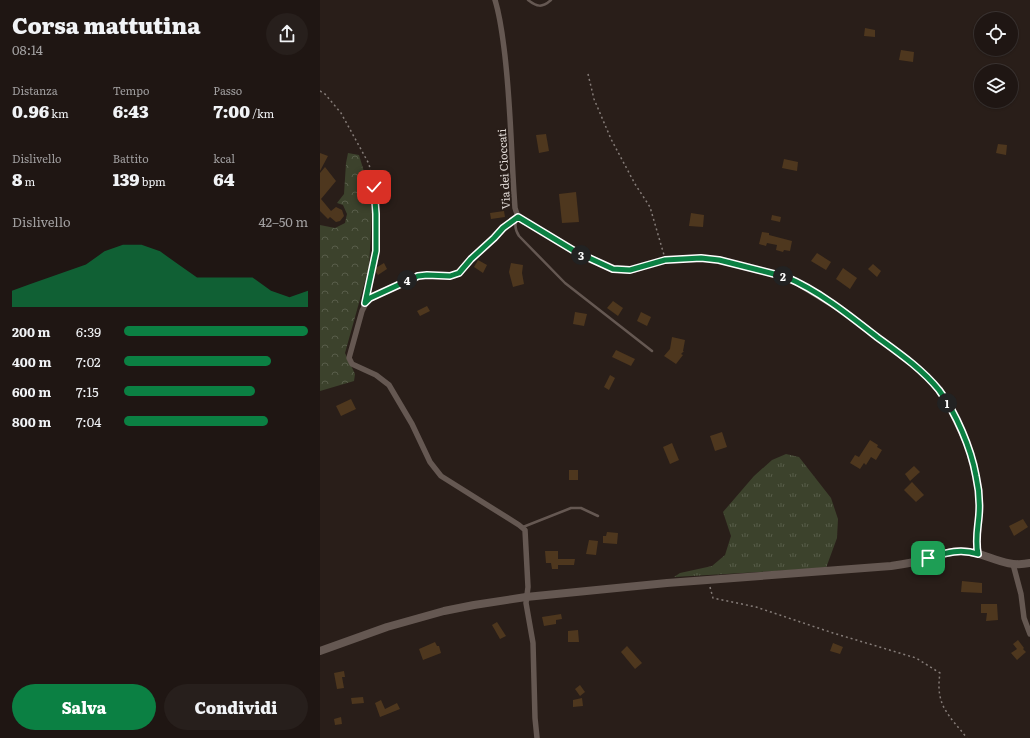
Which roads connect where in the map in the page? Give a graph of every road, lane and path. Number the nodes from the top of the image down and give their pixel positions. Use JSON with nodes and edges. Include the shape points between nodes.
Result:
{"nodes":[{"id":1,"x":495,"y":0,"type":"edge"},
{"id":2,"x":528,"y":0,"type":"edge"},
{"id":3,"x":551,"y":0,"type":"edge"},
{"id":4,"x":588,"y":74,"type":"dead end"},
{"id":5,"x":320,"y":91,"type":"edge"},
{"id":6,"x":518,"y":217,"type":"junction"},
{"id":7,"x":665,"y":260,"type":"junction"},
{"id":8,"x":365,"y":303,"type":"junction"},
{"id":9,"x":652,"y":351,"type":"dead end"},
{"id":10,"x":598,"y":516,"type":"dead end"},
{"id":11,"x":523,"y":527,"type":"junction"},
{"id":12,"x":978,"y":554,"type":"junction"},
{"id":13,"x":1030,"y":563,"type":"edge"},
{"id":14,"x":1013,"y":564,"type":"junction"},
{"id":15,"x":709,"y":580,"type":"junction"},
{"id":16,"x":526,"y":597,"type":"junction"},
{"id":17,"x":1030,"y":634,"type":"edge"},
{"id":18,"x":320,"y":651,"type":"edge"},
{"id":19,"x":537,"y":738,"type":"edge"},
{"id":20,"x":967,"y":738,"type":"edge"}],
"edges":[{"from":1,"to":6,"type":"street","name":"Via dei Cioccati","via":[[506,67],[512,128],[515,208]]},
{"from":2,"to":3,"type":"lane","via":[[540,7]]},
{"from":4,"to":7,"type":"path","via":[[594,99],[611,139],[650,207]]},
{"from":5,"to":8,"type":"path","via":[[341,113],[369,164],[374,187],[376,251]]},
{"from":6,"to":7,"type":"street","name":"Via dei Cioccati","via":[[576,252],[613,269],[634,270]]},
{"from":6,"to":8,"type":"street","via":[[503,228],[459,273],[450,276],[418,276],[370,298]]},
{"from":6,"to":9,"type":"lane","via":[[515,226],[519,236],[565,283]]},
{"from":7,"to":12,"type":"street","name":"Via dei Cioccati","via":[[713,259],[790,279],[845,313],[916,367],[944,398],[960,428],[972,459],[979,498],[976,541]]},
{"from":8,"to":11,"type":"street","via":[[349,353],[350,363],[378,376],[391,388],[430,462],[441,476]]},
{"from":10,"to":11,"type":"lane","via":[[581,508],[571,508]]},
{"from":11,"to":16,"type":"street","via":[[526,535]]},
{"from":12,"to":14,"type":"street"},
{"from":12,"to":15,"type":"street","via":[[955,551],[896,565]]},
{"from":13,"to":14,"type":"street"},
{"from":14,"to":17,"type":"street","via":[[1024,618]]},
{"from":15,"to":16,"type":"street"},
{"from":15,"to":20,"type":"path","via":[[713,598],[756,607],[916,658],[927,664],[940,673],[940,698],[949,716]]},
{"from":16,"to":18,"type":"street","via":[[444,612],[387,627]]},
{"from":16,"to":19,"type":"street","via":[[533,643]]}]}
